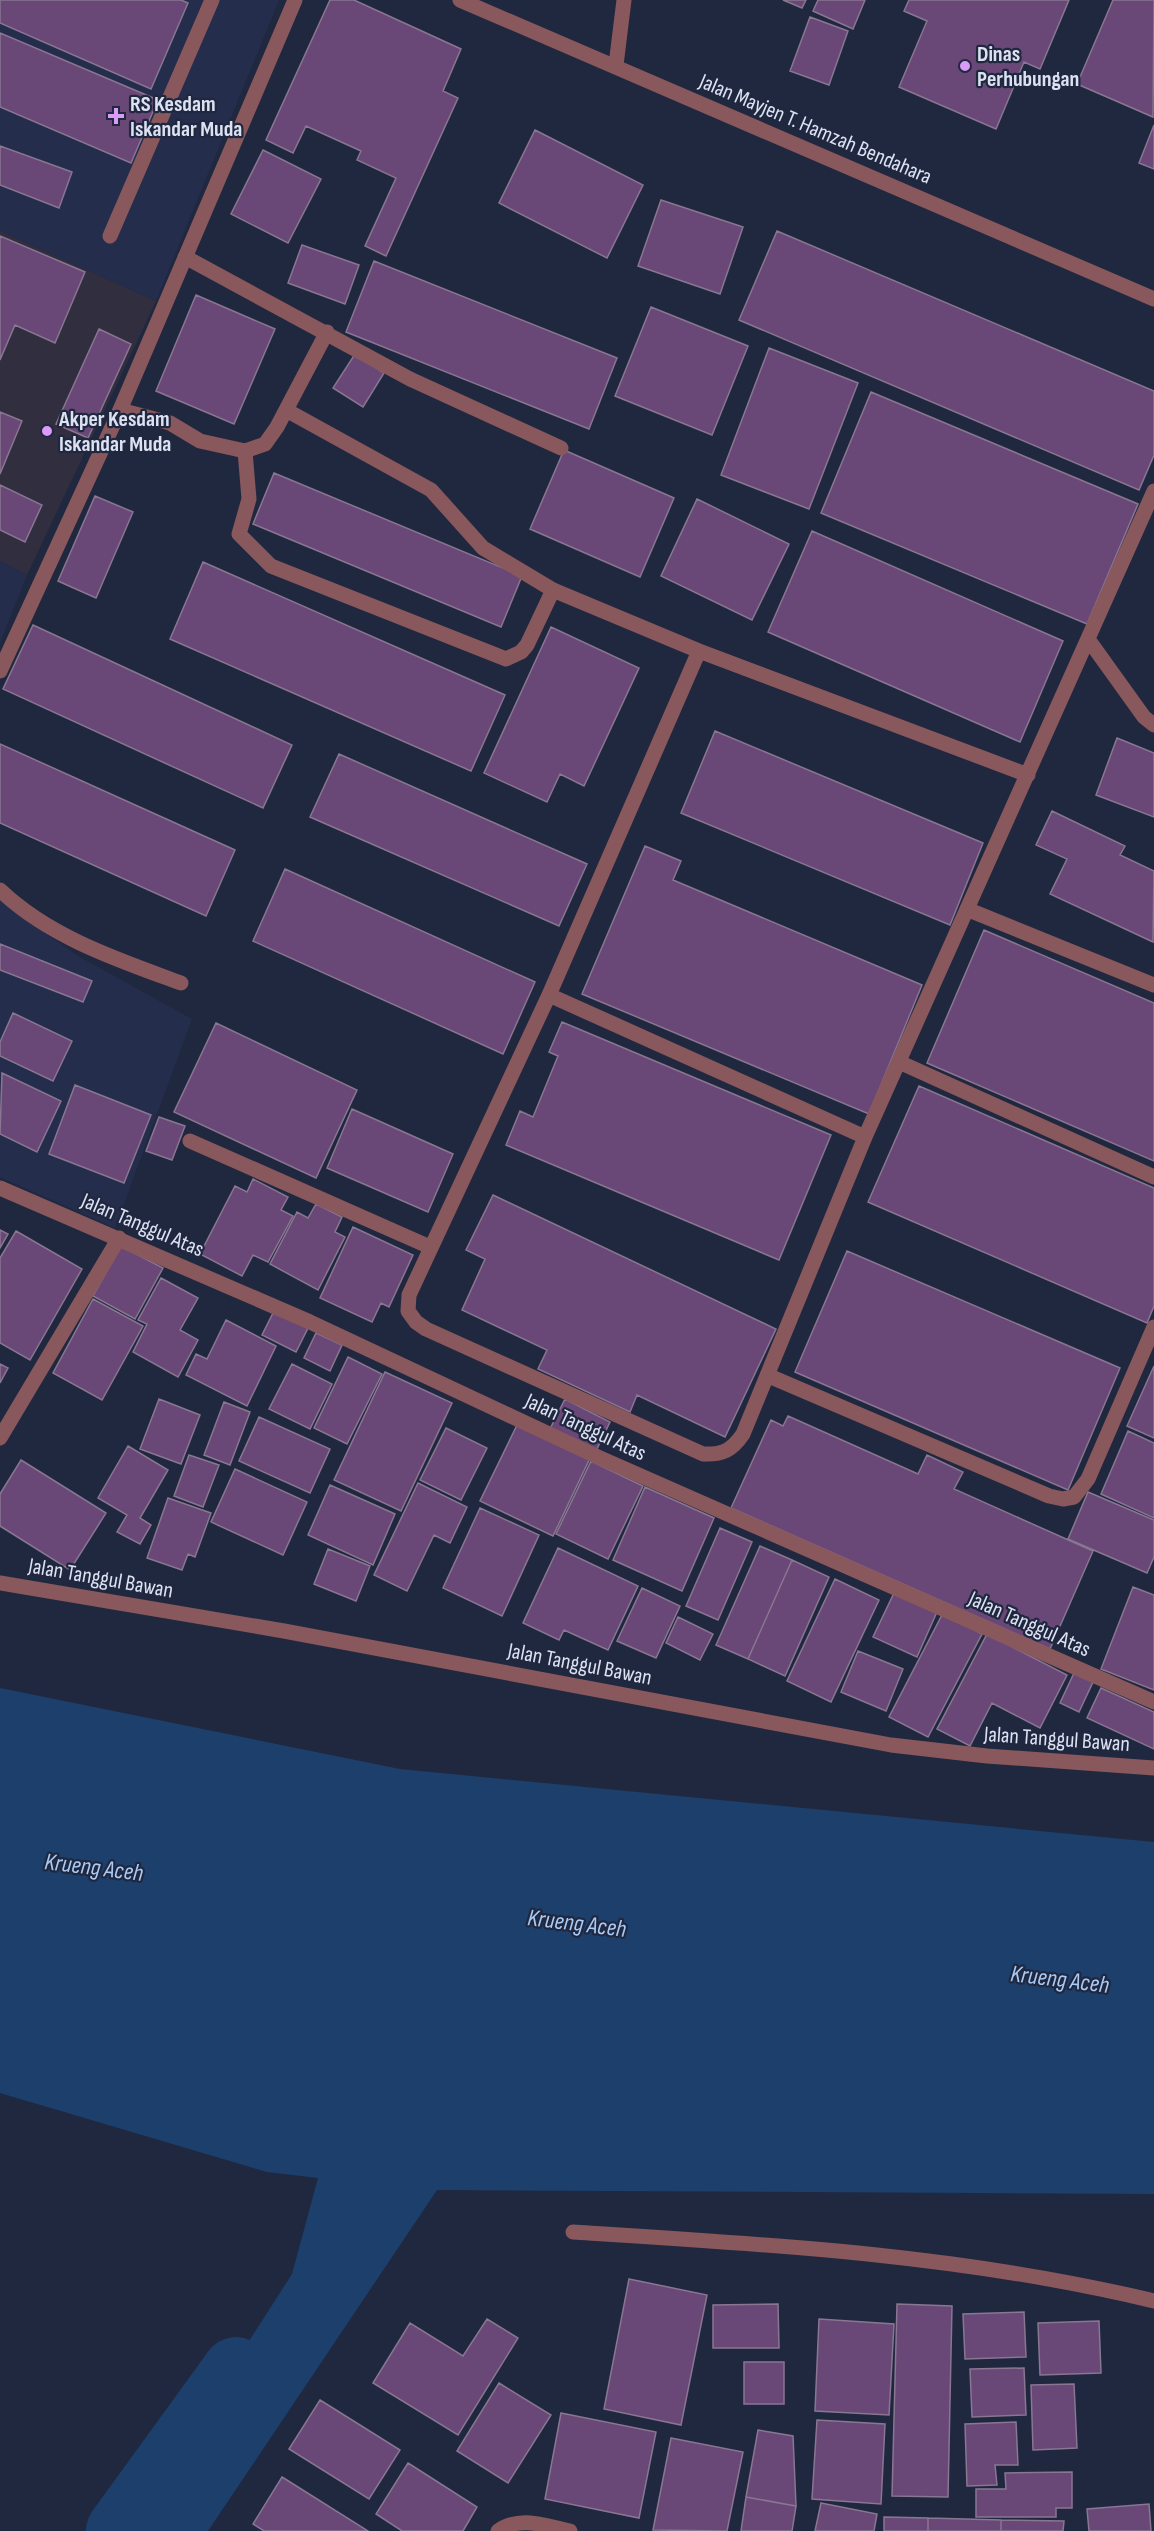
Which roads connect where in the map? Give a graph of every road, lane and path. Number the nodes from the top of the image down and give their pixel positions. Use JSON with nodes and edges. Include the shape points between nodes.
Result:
{"nodes":[{"id":1,"x":212,"y":0,"type":"edge"},
{"id":2,"x":295,"y":0,"type":"edge"},
{"id":3,"x":460,"y":0,"type":"edge"},
{"id":4,"x":624,"y":0,"type":"edge"},
{"id":5,"x":615,"y":65,"type":"junction"},
{"id":6,"x":110,"y":236,"type":"dead end"},
{"id":7,"x":185,"y":256,"type":"junction"},
{"id":8,"x":1154,"y":299,"type":"edge"},
{"id":9,"x":327,"y":332,"type":"junction"},
{"id":10,"x":120,"y":410,"type":"junction"},
{"id":11,"x":286,"y":410,"type":"junction"},
{"id":12,"x":561,"y":448,"type":"dead end"},
{"id":13,"x":245,"y":451,"type":"junction"},
{"id":14,"x":1154,"y":491,"type":"edge"},
{"id":15,"x":553,"y":590,"type":"junction"},
{"id":16,"x":1088,"y":639,"type":"junction"},
{"id":17,"x":699,"y":651,"type":"junction"},
{"id":18,"x":0,"y":671,"type":"edge"},
{"id":19,"x":1154,"y":725,"type":"edge"},
{"id":20,"x":1028,"y":775,"type":"junction"},
{"id":21,"x":0,"y":890,"type":"edge"},
{"id":22,"x":969,"y":910,"type":"junction"},
{"id":23,"x":181,"y":983,"type":"dead end"},
{"id":24,"x":1154,"y":985,"type":"edge"},
{"id":25,"x":549,"y":995,"type":"junction"},
{"id":26,"x":899,"y":1062,"type":"junction"},
{"id":27,"x":865,"y":1137,"type":"junction"},
{"id":28,"x":190,"y":1141,"type":"dead end"},
{"id":29,"x":1154,"y":1177,"type":"edge"},
{"id":30,"x":0,"y":1188,"type":"edge"},
{"id":31,"x":119,"y":1238,"type":"junction"},
{"id":32,"x":430,"y":1247,"type":"junction"},
{"id":33,"x":1154,"y":1327,"type":"edge"},
{"id":34,"x":769,"y":1376,"type":"junction"},
{"id":35,"x":0,"y":1438,"type":"edge"},
{"id":36,"x":0,"y":1583,"type":"edge"},
{"id":37,"x":1154,"y":1702,"type":"edge"},
{"id":38,"x":1154,"y":1768,"type":"edge"},
{"id":39,"x":573,"y":2232,"type":"dead end"},
{"id":40,"x":1154,"y":2301,"type":"edge"},
{"id":41,"x":498,"y":2531,"type":"edge"},
{"id":42,"x":570,"y":2531,"type":"edge"}],
"edges":[{"from":1,"to":6,"type":"street"},
{"from":2,"to":7,"type":"street"},
{"from":3,"to":5,"type":"street","name":"Jalan Mayjen T. Hamzah Bendahara"},
{"from":4,"to":5,"type":"street"},
{"from":5,"to":8,"type":"street","name":"Jalan Mayjen T. Hamzah Bendahara"},
{"from":7,"to":9,"type":"street"},
{"from":7,"to":10,"type":"street"},
{"from":9,"to":11,"type":"street"},
{"from":9,"to":12,"type":"street","via":[[410,380]]},
{"from":10,"to":13,"type":"street","via":[[170,423],[200,441]]},
{"from":10,"to":18,"type":"street"},
{"from":11,"to":13,"type":"street","via":[[265,444]]},
{"from":11,"to":15,"type":"street","via":[[431,490],[483,548]]},
{"from":13,"to":15,"type":"street","via":[[249,499],[239,534],[271,566],[506,659],[527,645]]},
{"from":14,"to":16,"type":"street"},
{"from":15,"to":17,"type":"street"},
{"from":16,"to":19,"type":"street","via":[[1144,717]]},
{"from":16,"to":20,"type":"street"},
{"from":17,"to":20,"type":"street"},
{"from":17,"to":25,"type":"street"},
{"from":20,"to":22,"type":"street"},
{"from":21,"to":23,"type":"street","via":[[19,908],[65,935],[119,961]]},
{"from":22,"to":24,"type":"street"},
{"from":22,"to":26,"type":"street"},
{"from":25,"to":27,"type":"street"},
{"from":25,"to":32,"type":"street"},
{"from":26,"to":27,"type":"street"},
{"from":26,"to":29,"type":"street"},
{"from":27,"to":34,"type":"street"},
{"from":28,"to":32,"type":"street"},
{"from":30,"to":31,"type":"street","name":"Jalan Tanggul Atas"},
{"from":31,"to":35,"type":"street"},
{"from":31,"to":37,"type":"street","name":"Jalan Tanggul Atas","via":[[310,1322],[598,1457]]},
{"from":32,"to":34,"type":"street","via":[[409,1295],[408,1311],[416,1322],[703,1454],[719,1455],[736,1444]]},
{"from":33,"to":34,"type":"street","via":[[1088,1479],[1074,1497],[1064,1499],[1049,1497]]},
{"from":36,"to":38,"type":"street","name":"Jalan Tanggul Bawan","via":[[284,1631],[891,1745]]},
{"from":39,"to":40,"type":"street","via":[[760,2244],[985,2269]]},
{"from":41,"to":42,"type":"street","via":[[522,2521]]}]}
